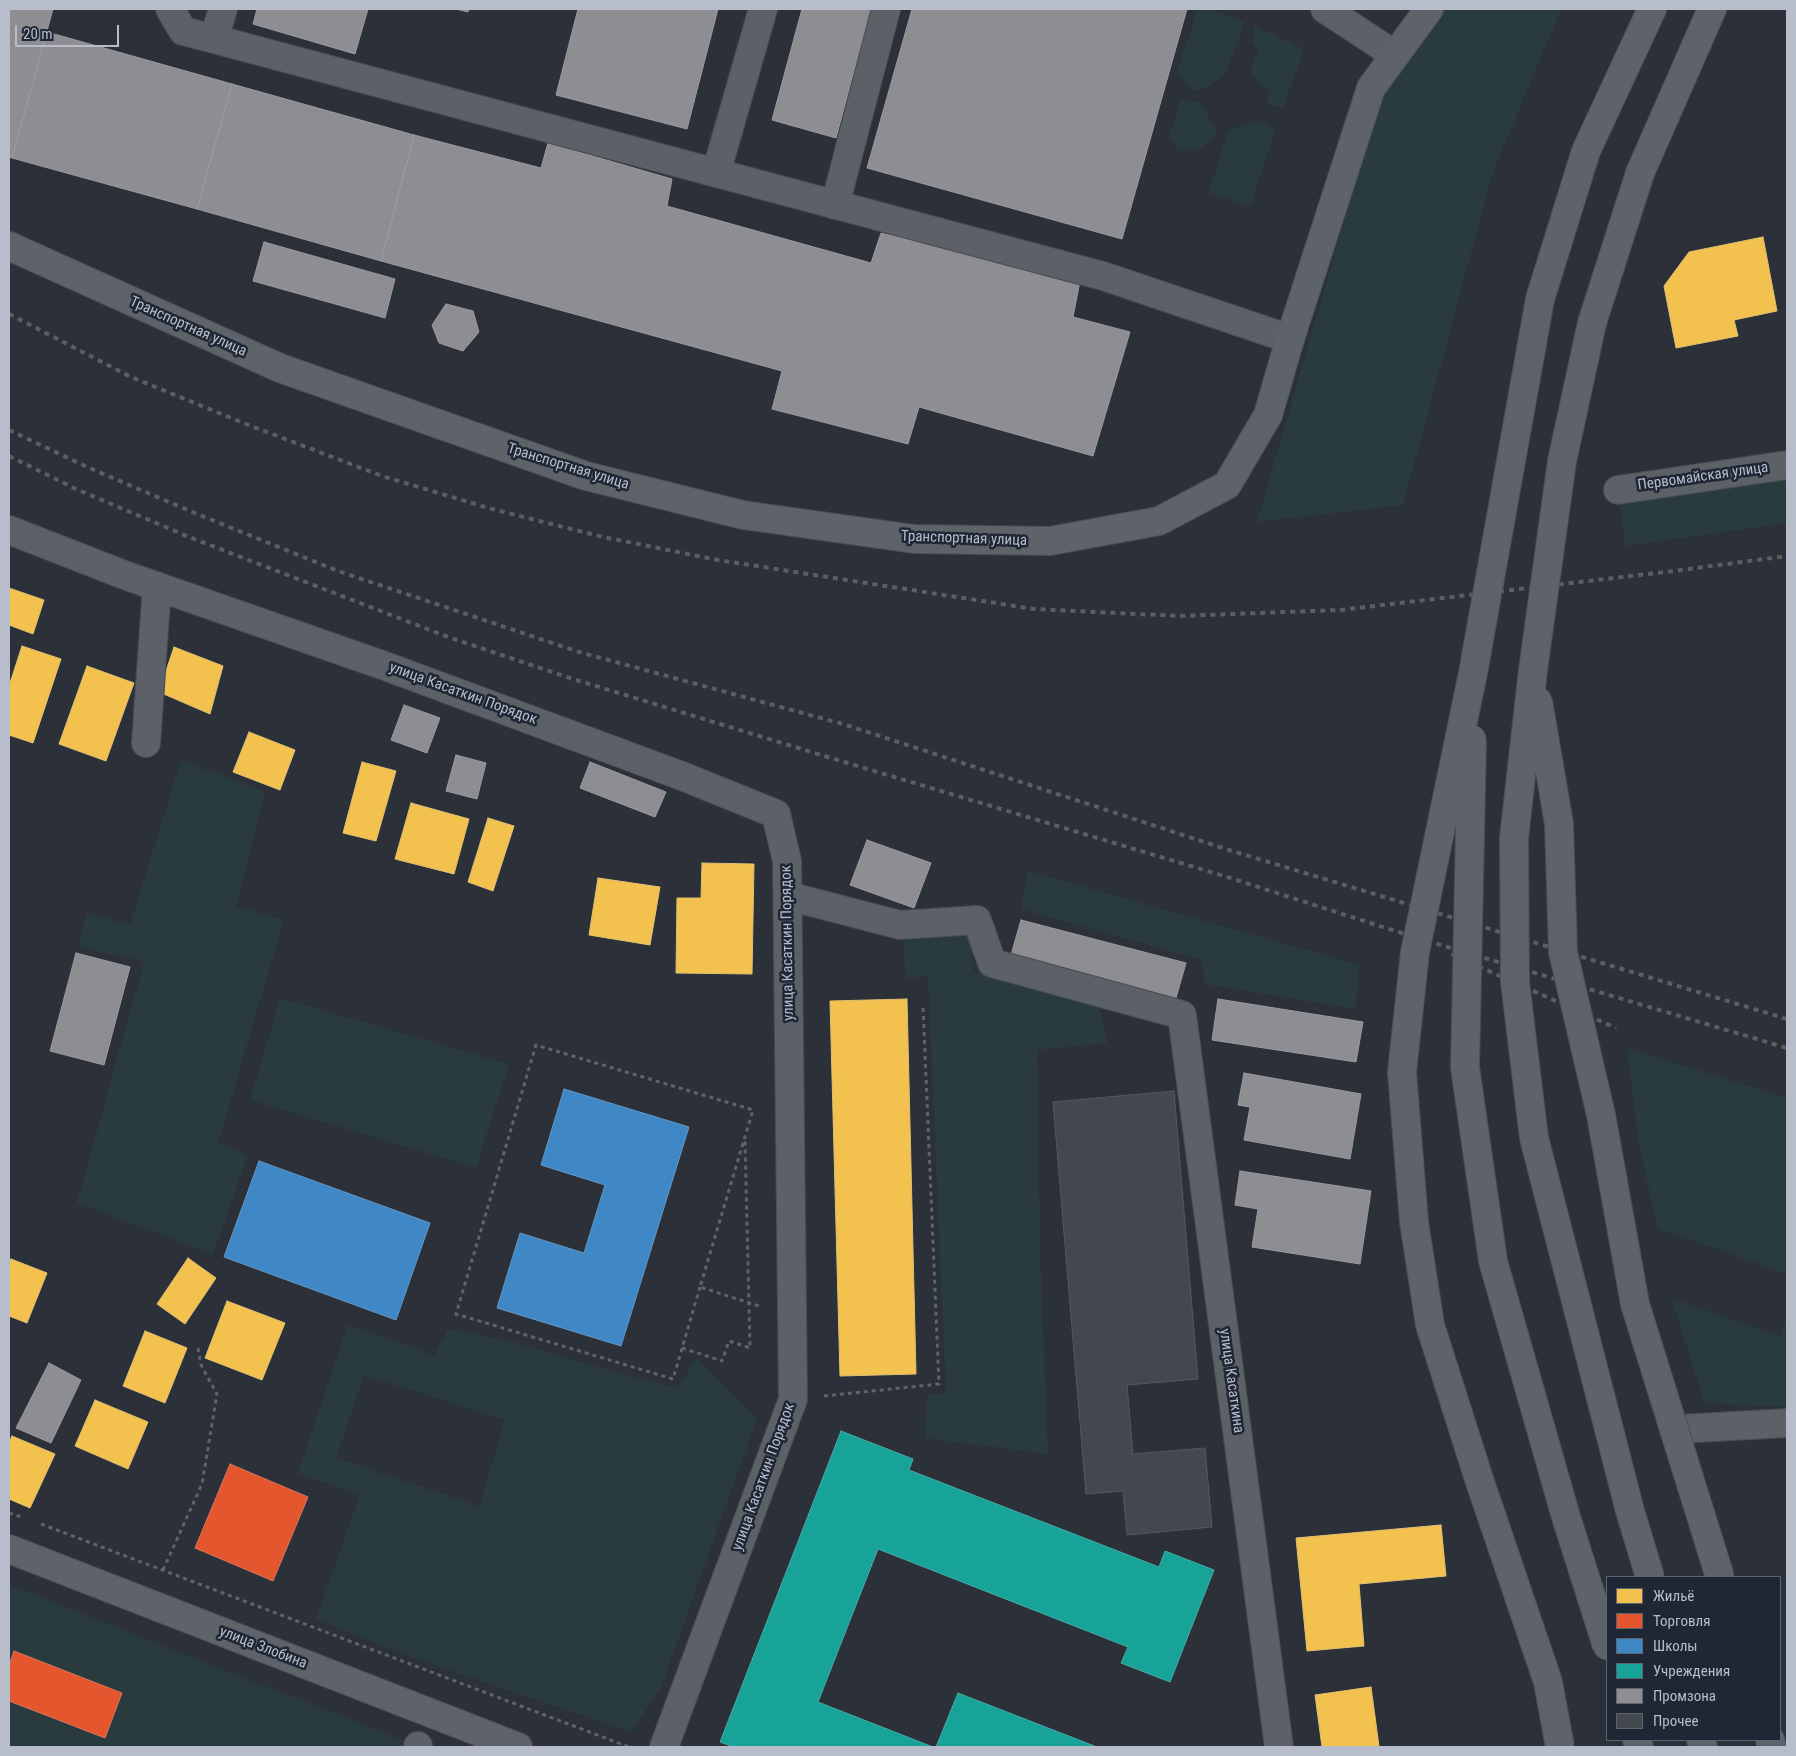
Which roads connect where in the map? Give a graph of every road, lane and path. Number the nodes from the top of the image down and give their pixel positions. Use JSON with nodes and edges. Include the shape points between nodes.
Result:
{"nodes":[{"id":1,"x":170,"y":9,"type":"edge"},
{"id":2,"x":223,"y":9,"type":"edge"},
{"id":3,"x":764,"y":9,"type":"edge"},
{"id":4,"x":886,"y":9,"type":"edge"},
{"id":5,"x":1325,"y":9,"type":"edge"},
{"id":6,"x":1429,"y":9,"type":"edge"},
{"id":7,"x":1652,"y":9,"type":"edge"},
{"id":8,"x":1712,"y":9,"type":"edge"},
{"id":9,"x":214,"y":38,"type":"junction"},
{"id":10,"x":1395,"y":55,"type":"junction"},
{"id":11,"x":716,"y":173,"type":"junction"},
{"id":12,"x":835,"y":205,"type":"junction"},
{"id":13,"x":9,"y":246,"type":"edge"},
{"id":14,"x":1290,"y":339,"type":"junction"},
{"id":15,"x":1787,"y":466,"type":"edge"},
{"id":16,"x":1618,"y":490,"type":"dead end"},
{"id":17,"x":9,"y":530,"type":"edge"},
{"id":18,"x":157,"y":586,"type":"junction"},
{"id":19,"x":1533,"y":670,"type":"junction"},
{"id":20,"x":1473,"y":673,"type":"junction"},
{"id":21,"x":146,"y":743,"type":"dead end"},
{"id":22,"x":788,"y":896,"type":"junction"},
{"id":23,"x":923,"y":1006,"type":"dead end"},
{"id":24,"x":745,"y":1138,"type":"junction"},
{"id":25,"x":700,"y":1287,"type":"junction"},
{"id":26,"x":750,"y":1304,"type":"junction"},
{"id":27,"x":769,"y":1308,"type":"dead end"},
{"id":28,"x":198,"y":1348,"type":"dead end"},
{"id":29,"x":682,"y":1348,"type":"junction"},
{"id":30,"x":794,"y":1399,"type":"junction"},
{"id":31,"x":1787,"y":1423,"type":"edge"},
{"id":32,"x":1679,"y":1429,"type":"dead end"},
{"id":33,"x":9,"y":1513,"type":"edge"},
{"id":34,"x":27,"y":1519,"type":"dead end"},
{"id":35,"x":36,"y":1523,"type":"dead end"},
{"id":36,"x":9,"y":1549,"type":"edge"},
{"id":37,"x":163,"y":1570,"type":"junction"},
{"id":38,"x":1650,"y":1576,"type":"edge"},
{"id":39,"x":1720,"y":1576,"type":"edge"},
{"id":40,"x":1606,"y":1643,"type":"edge"},
{"id":41,"x":518,"y":1747,"type":"edge"},
{"id":42,"x":629,"y":1747,"type":"edge"},
{"id":43,"x":664,"y":1747,"type":"edge"},
{"id":44,"x":1279,"y":1747,"type":"edge"},
{"id":45,"x":1560,"y":1747,"type":"edge"}],
"edges":[{"from":1,"to":9,"type":"street","via":[[182,31]]},
{"from":2,"to":9,"type":"street"},
{"from":3,"to":11,"type":"street"},
{"from":4,"to":12,"type":"street"},
{"from":5,"to":10,"type":"street"},
{"from":6,"to":10,"type":"main road","name":"Транспортная улица"},
{"from":7,"to":20,"type":"main road","bridge":true,"via":[[1586,151],[1540,299]]},
{"from":8,"to":19,"type":"main road","bridge":true,"via":[[1640,173],[1592,323],[1562,462]]},
{"from":9,"to":11,"type":"street"},
{"from":10,"to":14,"type":"main road","name":"Транспортная улица","via":[[1371,88]]},
{"from":11,"to":12,"type":"street"},
{"from":12,"to":14,"type":"street","via":[[1102,276]]},
{"from":13,"to":14,"type":"main road","name":"Транспортная улица","via":[[280,368],[586,476],[744,515],[914,540],[1050,541],[1159,521],[1227,485],[1268,414]]},
{"from":15,"to":16,"type":"street","name":"Первомайская улица"},
{"from":17,"to":18,"type":"street","name":"улица Касаткин Порядок"},
{"from":18,"to":21,"type":"street"},
{"from":18,"to":22,"type":"street","name":"улица Касаткин Порядок","via":[[386,666],[776,814],[787,861]]},
{"from":19,"to":38,"type":"main road","bridge":true,"via":[[1514,857],[1515,982],[1534,1138]]},
{"from":19,"to":39,"type":"main road","bridge":true,"via":[[1559,824],[1563,952],[1601,1116],[1635,1304]]},
{"from":20,"to":40,"type":"main road","bridge":true,"via":[[1465,1067],[1493,1261],[1566,1517]]},
{"from":20,"to":45,"type":"main road","bridge":true,"via":[[1415,952],[1402,1072],[1414,1222],[1430,1325],[1548,1682]]},
{"from":22,"to":30,"type":"street","name":"улица Касаткин Порядок"},
{"from":22,"to":44,"type":"street","name":"улица Касаткина","via":[[900,925],[977,920],[992,963],[1182,1016]]},
{"from":23,"to":30,"type":"path","via":[[939,1384]]},
{"from":24,"to":25,"type":"path"},
{"from":24,"to":26,"type":"path"},
{"from":24,"to":29,"type":"path","via":[[753,1110],[536,1045],[456,1314],[673,1378]]},
{"from":25,"to":26,"type":"path"},
{"from":25,"to":29,"type":"path"},
{"from":26,"to":27,"type":"path"},
{"from":26,"to":29,"type":"path","via":[[750,1348],[729,1341],[722,1361]]},
{"from":28,"to":37,"type":"path","via":[[201,1365],[217,1394],[202,1484]]},
{"from":30,"to":43,"type":"street","name":"улица Касаткин Порядок"},
{"from":31,"to":32,"type":"street"},
{"from":33,"to":34,"type":"path"},
{"from":35,"to":37,"type":"path"},
{"from":36,"to":41,"type":"main road","name":"улица Злобина"},
{"from":37,"to":42,"type":"path"}]}
